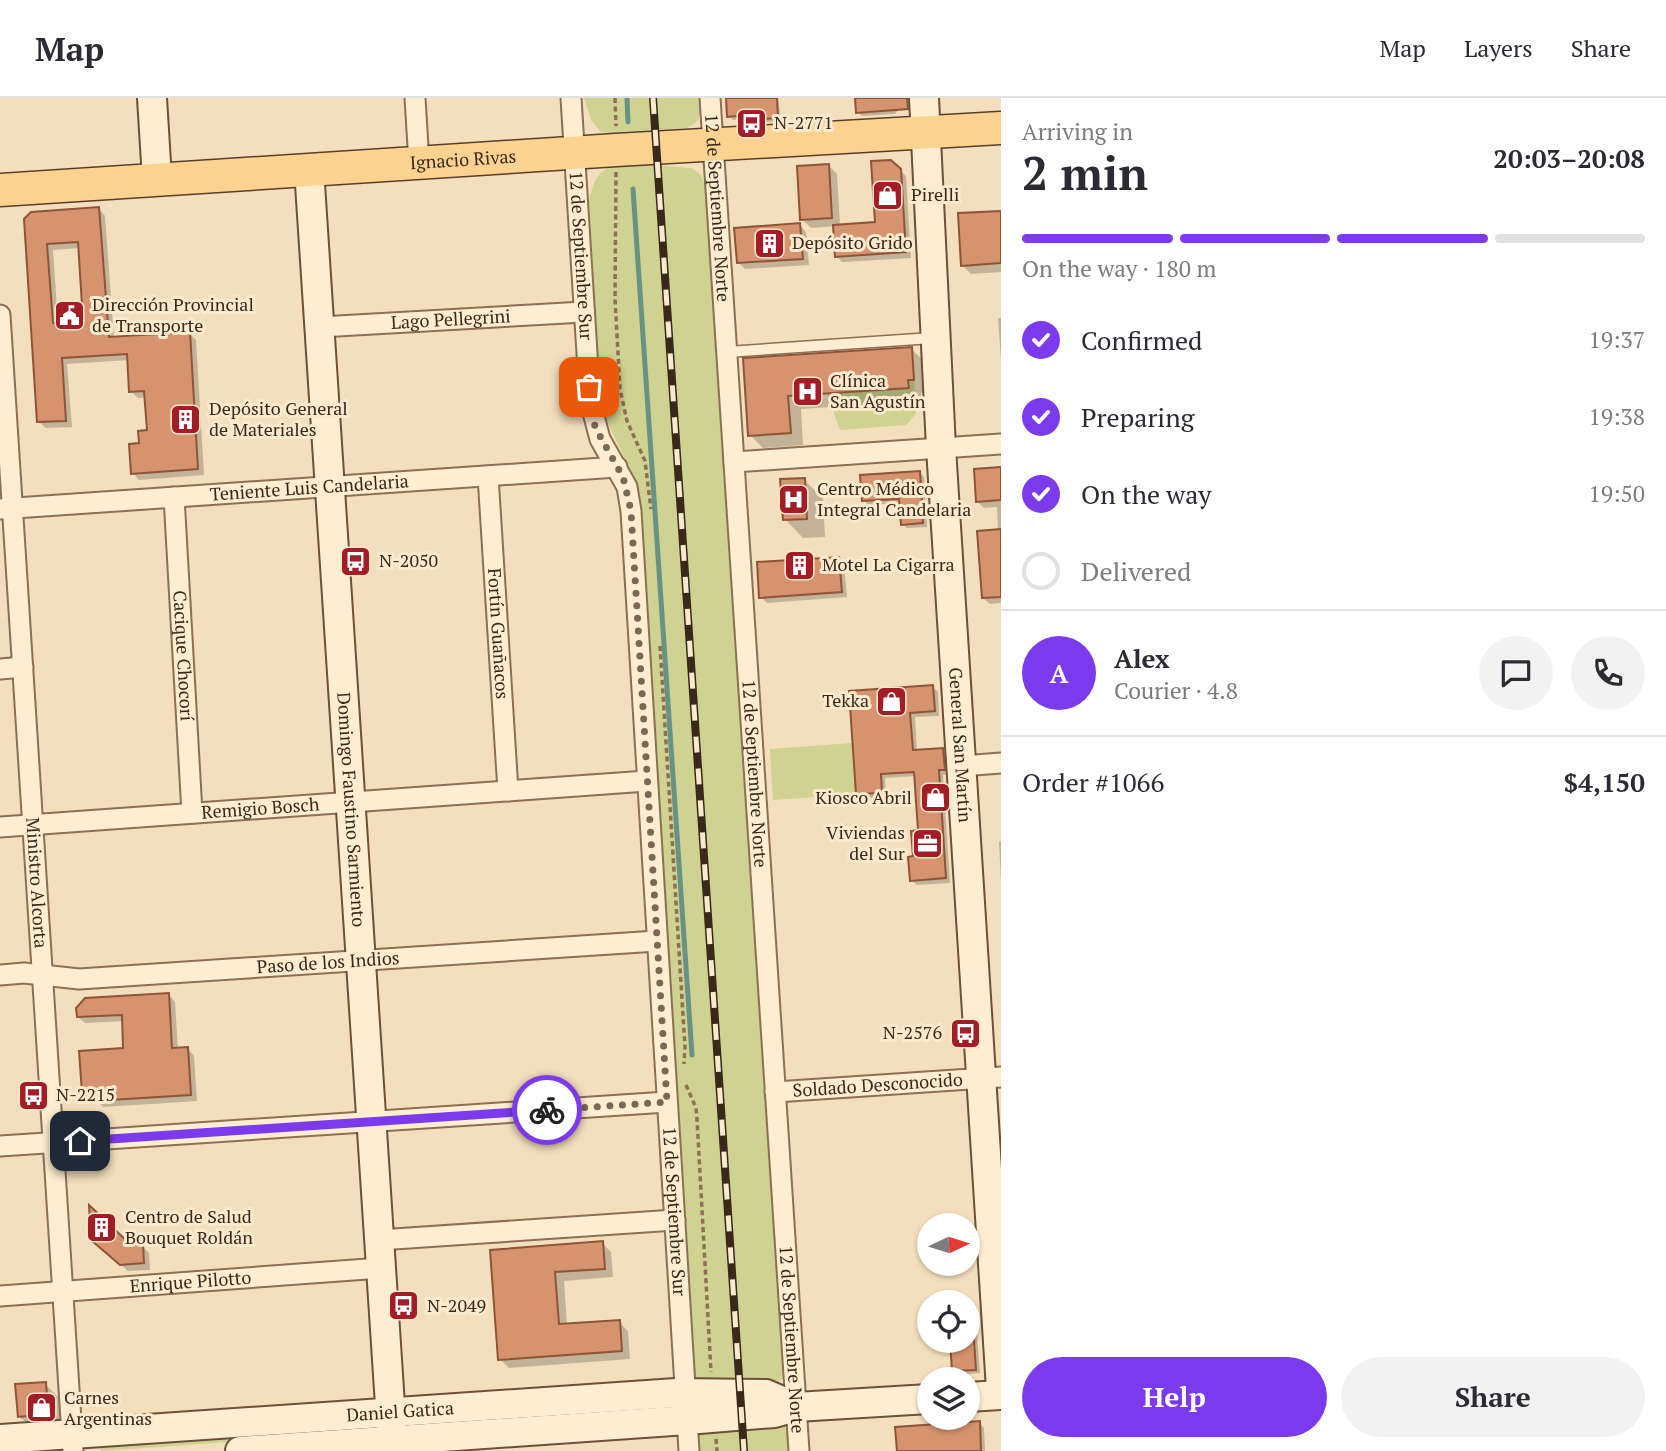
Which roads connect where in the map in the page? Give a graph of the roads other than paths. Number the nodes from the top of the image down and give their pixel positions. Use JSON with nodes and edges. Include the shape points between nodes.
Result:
{"nodes":[{"id":1,"x":152,"y":98,"type":"edge"},
{"id":2,"x":415,"y":98,"type":"edge"},
{"id":3,"x":571,"y":98,"type":"edge"},
{"id":4,"x":710,"y":98,"type":"edge"},
{"id":5,"x":924,"y":98,"type":"edge"},
{"id":6,"x":1001,"y":128,"type":"edge"},
{"id":7,"x":926,"y":133,"type":"junction"},
{"id":8,"x":713,"y":145,"type":"junction"},
{"id":9,"x":575,"y":153,"type":"junction"},
{"id":10,"x":419,"y":163,"type":"junction"},
{"id":11,"x":309,"y":170,"type":"junction"},
{"id":12,"x":157,"y":179,"type":"junction"},
{"id":13,"x":0,"y":190,"type":"edge"},
{"id":14,"x":584,"y":312,"type":"junction"},
{"id":15,"x":0,"y":315,"type":"edge"},
{"id":16,"x":320,"y":327,"type":"junction"},
{"id":17,"x":936,"y":338,"type":"junction"},
{"id":18,"x":727,"y":352,"type":"junction"},
{"id":19,"x":1001,"y":444,"type":"edge"},
{"id":20,"x":941,"y":448,"type":"junction"},
{"id":21,"x":734,"y":462,"type":"junction"},
{"id":22,"x":617,"y":467,"type":"junction"},
{"id":23,"x":488,"y":476,"type":"junction"},
{"id":24,"x":330,"y":487,"type":"junction"},
{"id":25,"x":174,"y":497,"type":"junction"},
{"id":26,"x":6,"y":509,"type":"edge"},
{"id":27,"x":23,"y":667,"type":"junction"},
{"id":28,"x":0,"y":669,"type":"edge"},
{"id":29,"x":1001,"y":763,"type":"edge"},
{"id":30,"x":962,"y":766,"type":"junction"},
{"id":31,"x":647,"y":781,"type":"junction"},
{"id":32,"x":508,"y":791,"type":"junction"},
{"id":33,"x":351,"y":802,"type":"junction"},
{"id":34,"x":192,"y":813,"type":"junction"},
{"id":35,"x":33,"y":824,"type":"junction"},
{"id":36,"x":0,"y":827,"type":"edge"},
{"id":37,"x":657,"y":941,"type":"junction"},
{"id":38,"x":361,"y":960,"type":"junction"},
{"id":39,"x":0,"y":975,"type":"edge"},
{"id":40,"x":43,"y":975,"type":"junction"},
{"id":41,"x":991,"y":1078,"type":"edge"},
{"id":42,"x":775,"y":1092,"type":"junction"},
{"id":43,"x":667,"y":1102,"type":"junction"},
{"id":44,"x":372,"y":1122,"type":"junction"},
{"id":45,"x":54,"y":1143,"type":"junction"},
{"id":46,"x":0,"y":1146,"type":"edge"},
{"id":47,"x":675,"y":1220,"type":"junction"},
{"id":48,"x":380,"y":1254,"type":"junction"},
{"id":49,"x":63,"y":1291,"type":"junction"},
{"id":50,"x":0,"y":1296,"type":"edge"},
{"id":51,"x":1001,"y":1389,"type":"edge"},
{"id":52,"x":686,"y":1392,"type":"junction"},
{"id":53,"x":1001,"y":1395,"type":"edge"},
{"id":54,"x":980,"y":1396,"type":"edge"},
{"id":55,"x":917,"y":1400,"type":"edge"},
{"id":56,"x":796,"y":1407,"type":"junction"},
{"id":57,"x":391,"y":1412,"type":"junction"},
{"id":58,"x":687,"y":1420,"type":"junction"},
{"id":59,"x":0,"y":1438,"type":"edge"},
{"id":60,"x":73,"y":1442,"type":"edge"},
{"id":61,"x":393,"y":1446,"type":"edge"},
{"id":62,"x":240,"y":1451,"type":"edge"},
{"id":63,"x":689,"y":1451,"type":"edge"},
{"id":64,"x":799,"y":1451,"type":"edge"}],
"edges":[{"from":1,"to":12,"type":"main road"},
{"from":2,"to":10,"type":"street"},
{"from":3,"to":9,"type":"street","name":"12 de Septiembre Sur"},
{"from":4,"to":8,"type":"street","name":"12 de Septiembre Norte"},
{"from":5,"to":7,"type":"main road","name":"General San Martín"},
{"from":6,"to":7,"type":"main road","name":"Ignacio Rivas"},
{"from":7,"to":8,"type":"main road","name":"Ignacio Rivas"},
{"from":7,"to":17,"type":"main road","name":"General San Martín"},
{"from":8,"to":9,"type":"main road","name":"Ignacio Rivas"},
{"from":8,"to":18,"type":"street","name":"12 de Septiembre Norte"},
{"from":9,"to":10,"type":"main road","name":"Ignacio Rivas"},
{"from":9,"to":14,"type":"street","name":"12 de Septiembre Sur"},
{"from":10,"to":11,"type":"main road","name":"Ignacio Rivas"},
{"from":11,"to":12,"type":"main road","name":"Ignacio Rivas"},
{"from":11,"to":16,"type":"main road","name":"Domingo Faustino Sarmiento"},
{"from":12,"to":13,"type":"main road","name":"Ignacio Rivas"},
{"from":14,"to":16,"type":"street","name":"Lago Pellegrini"},
{"from":14,"to":22,"type":"street","name":"12 de Septiembre Sur","via":[[592,414]]},
{"from":15,"to":26,"type":"street","name":"Ministro Alcorta"},
{"from":16,"to":24,"type":"main road","name":"Domingo Faustino Sarmiento"},
{"from":17,"to":18,"type":"lane"},
{"from":17,"to":20,"type":"main road","name":"General San Martín"},
{"from":18,"to":21,"type":"street","name":"12 de Septiembre Norte"},
{"from":19,"to":20,"type":"street"},
{"from":20,"to":21,"type":"street"},
{"from":20,"to":30,"type":"main road","name":"General San Martín"},
{"from":21,"to":42,"type":"street","name":"12 de Septiembre Norte"},
{"from":22,"to":23,"type":"street","name":"Teniente Luis Candelaria"},
{"from":22,"to":31,"type":"street","name":"12 de Septiembre Sur","via":[[631,511]]},
{"from":23,"to":24,"type":"street","name":"Teniente Luis Candelaria"},
{"from":23,"to":32,"type":"street","name":"Fortín Guañacos"},
{"from":24,"to":25,"type":"street","name":"Teniente Luis Candelaria"},
{"from":24,"to":33,"type":"main road","name":"Domingo Faustino Sarmiento"},
{"from":25,"to":26,"type":"street","name":"Teniente Luis Candelaria"},
{"from":25,"to":34,"type":"street","name":"Cacique Chocorí"},
{"from":26,"to":27,"type":"street","name":"Ministro Alcorta"},
{"from":27,"to":28,"type":"street"},
{"from":27,"to":35,"type":"street","name":"Ministro Alcorta"},
{"from":29,"to":30,"type":"street"},
{"from":30,"to":41,"type":"main road","name":"General San Martín"},
{"from":31,"to":32,"type":"street","name":"Remigio Bosch"},
{"from":31,"to":37,"type":"street","name":"12 de Septiembre Sur"},
{"from":32,"to":33,"type":"street","name":"Remigio Bosch"},
{"from":33,"to":34,"type":"street","name":"Remigio Bosch"},
{"from":33,"to":38,"type":"main road","name":"Domingo Faustino Sarmiento"},
{"from":34,"to":35,"type":"street","name":"Remigio Bosch"},
{"from":35,"to":36,"type":"street","name":"Remigio Bosch"},
{"from":35,"to":40,"type":"street","name":"Ministro Alcorta"},
{"from":37,"to":38,"type":"street","name":"Paso de los Indios"},
{"from":37,"to":43,"type":"street","name":"12 de Septiembre Sur"},
{"from":38,"to":40,"type":"street","name":"Paso de los Indios","via":[[79,979]]},
{"from":38,"to":44,"type":"main road","name":"Domingo Faustino Sarmiento"},
{"from":39,"to":40,"type":"street","name":"Paso de los Indios"},
{"from":40,"to":45,"type":"street","name":"Ministro Alcorta"},
{"from":41,"to":42,"type":"street","name":"Soldado Desconocido"},
{"from":41,"to":51,"type":"main road","name":"General San Martín"},
{"from":42,"to":56,"type":"street","name":"12 de Septiembre Norte"},
{"from":43,"to":44,"type":"street"},
{"from":43,"to":47,"type":"street","name":"12 de Septiembre Sur"},
{"from":44,"to":45,"type":"street"},
{"from":44,"to":48,"type":"main road","name":"Domingo Faustino Sarmiento"},
{"from":45,"to":46,"type":"street"},
{"from":45,"to":49,"type":"street","name":"Ministro Alcorta"},
{"from":47,"to":48,"type":"street","name":"Enrique Pilotto"},
{"from":47,"to":52,"type":"street","name":"12 de Septiembre Sur"},
{"from":48,"to":49,"type":"street","name":"Enrique Pilotto"},
{"from":48,"to":57,"type":"main road","name":"Domingo Faustino Sarmiento"},
{"from":49,"to":50,"type":"street","name":"Enrique Pilotto"},
{"from":49,"to":60,"type":"street","name":"Ministro Alcorta"},
{"from":52,"to":56,"type":"main road","name":"Daniel Gatica","via":[[766,1394]]},
{"from":52,"to":57,"type":"main road","name":"Daniel Gatica"},
{"from":52,"to":58,"type":"street","name":"12 de Septiembre Sur"},
{"from":53,"to":54,"type":"main road"},
{"from":55,"to":56,"type":"main road","name":"Daniel Gatica"},
{"from":56,"to":58,"type":"main road","name":"Daniel Gatica"},
{"from":56,"to":64,"type":"street","name":"12 de Septiembre Norte"},
{"from":57,"to":60,"type":"main road","name":"Daniel Gatica"},
{"from":57,"to":61,"type":"main road","name":"Domingo Faustino Sarmiento"},
{"from":58,"to":61,"type":"main road","name":"Daniel Gatica"},
{"from":58,"to":63,"type":"street","name":"12 de Septiembre Sur"},
{"from":59,"to":60,"type":"main road","name":"Daniel Gatica"},
{"from":61,"to":62,"type":"main road","name":"Daniel Gatica"}]}
